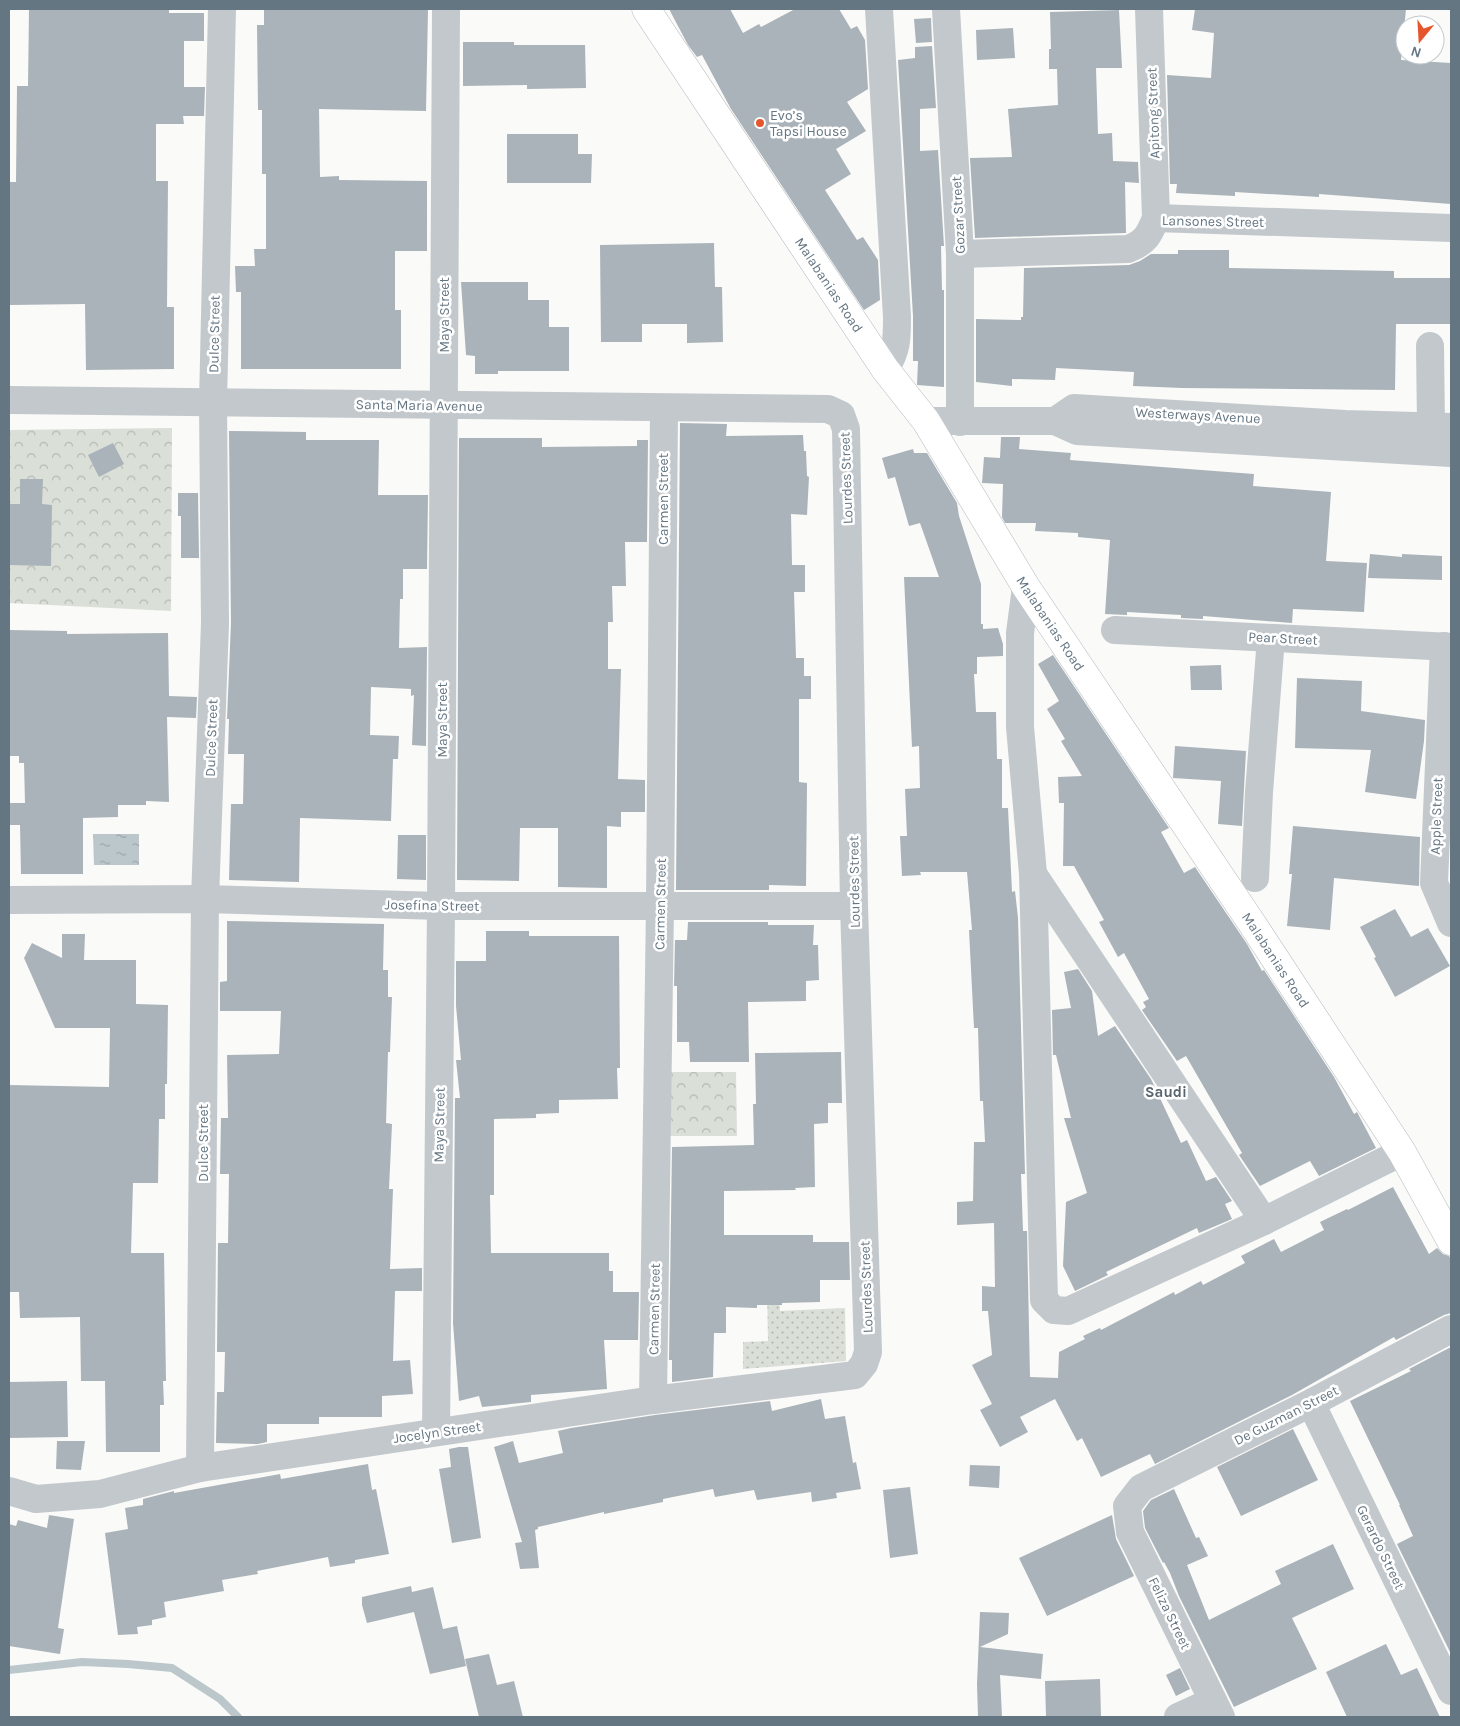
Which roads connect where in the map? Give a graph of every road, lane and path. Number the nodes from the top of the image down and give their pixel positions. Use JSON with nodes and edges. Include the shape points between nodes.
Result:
{"nodes":[{"id":1,"x":222,"y":9,"type":"edge"},
{"id":2,"x":446,"y":9,"type":"edge"},
{"id":3,"x":646,"y":9,"type":"edge"},
{"id":4,"x":879,"y":9,"type":"edge"},
{"id":5,"x":946,"y":9,"type":"edge"},
{"id":6,"x":1149,"y":9,"type":"edge"},
{"id":7,"x":1156,"y":218,"type":"junction"},
{"id":8,"x":1451,"y":228,"type":"edge"},
{"id":9,"x":960,"y":254,"type":"junction"},
{"id":10,"x":1430,"y":346,"type":"dead end"},
{"id":11,"x":885,"y":369,"type":"junction"},
{"id":12,"x":9,"y":400,"type":"edge"},
{"id":13,"x":213,"y":403,"type":"junction"},
{"id":14,"x":444,"y":405,"type":"junction"},
{"id":15,"x":664,"y":408,"type":"junction"},
{"id":16,"x":828,"y":410,"type":"joint"},
{"id":17,"x":926,"y":421,"type":"junction"},
{"id":18,"x":960,"y":422,"type":"junction"},
{"id":19,"x":1441,"y":427,"type":"edge"},
{"id":20,"x":1344,"y":436,"type":"junction"},
{"id":21,"x":1451,"y":453,"type":"edge"},
{"id":22,"x":1026,"y":587,"type":"junction"},
{"id":23,"x":1116,"y":630,"type":"dead end"},
{"id":24,"x":1271,"y":638,"type":"junction"},
{"id":25,"x":1447,"y":647,"type":"edge"},
{"id":26,"x":1033,"y":874,"type":"junction"},
{"id":27,"x":1255,"y":878,"type":"dead end"},
{"id":28,"x":205,"y":899,"type":"junction"},
{"id":29,"x":9,"y":900,"type":"edge"},
{"id":30,"x":660,"y":905,"type":"junction"},
{"id":31,"x":441,"y":906,"type":"junction"},
{"id":32,"x":854,"y":906,"type":"junction"},
{"id":33,"x":1451,"y":922,"type":"edge"},
{"id":34,"x":1402,"y":1152,"type":"junction"},
{"id":35,"x":1264,"y":1221,"type":"junction"},
{"id":36,"x":1451,"y":1240,"type":"edge"},
{"id":37,"x":1451,"y":1329,"type":"edge"},
{"id":38,"x":864,"y":1364,"type":"joint"},
{"id":39,"x":653,"y":1400,"type":"junction"},
{"id":40,"x":1311,"y":1402,"type":"junction"},
{"id":41,"x":436,"y":1432,"type":"junction"},
{"id":42,"x":200,"y":1468,"type":"junction"},
{"id":43,"x":9,"y":1492,"type":"edge"},
{"id":44,"x":1127,"y":1506,"type":"joint"},
{"id":45,"x":1451,"y":1691,"type":"edge"},
{"id":46,"x":1217,"y":1709,"type":"edge"},
{"id":47,"x":1178,"y":1717,"type":"edge"}],
"edges":[{"from":1,"to":13,"type":"street","name":"Dulce Street"},
{"from":2,"to":14,"type":"street","name":"Maya Street"},
{"from":3,"to":11,"type":"main road","name":"Malabanias Road"},
{"from":4,"to":11,"type":"street","via":[[897,317],[896,349]]},
{"from":5,"to":9,"type":"street","name":"Gozar Street"},
{"from":6,"to":7,"type":"street","name":"Apitong Street"},
{"from":7,"to":8,"type":"street","name":"Lansones Street"},
{"from":7,"to":9,"type":"street","name":"Lansones Street","via":[[1148,237],[1128,249]]},
{"from":9,"to":18,"type":"street","name":"Gozar Street"},
{"from":10,"to":19,"type":"street"},
{"from":11,"to":17,"type":"main road","name":"Malabanias Road"},
{"from":12,"to":13,"type":"street","name":"Santa Maria Avenue"},
{"from":13,"to":14,"type":"street","name":"Santa Maria Avenue"},
{"from":13,"to":28,"type":"street","name":"Dulce Street","via":[[215,623]]},
{"from":14,"to":15,"type":"street","name":"Santa Maria Avenue"},
{"from":14,"to":31,"type":"street","name":"Maya Street"},
{"from":15,"to":16,"type":"street","name":"Santa Maria Avenue"},
{"from":15,"to":30,"type":"street","name":"Carmen Street"},
{"from":16,"to":32,"type":"street","name":"Lourdes Street","via":[[842,415],[846,429]]},
{"from":17,"to":18,"type":"street","name":"Westerways Avenue"},
{"from":17,"to":22,"type":"main road","name":"Malabanias Road"},
{"from":18,"to":20,"type":"street","name":"Westerways Avenue","via":[[1055,422],[1074,408]]},
{"from":19,"to":20,"type":"street","name":"Westerways Avenue"},
{"from":20,"to":21,"type":"street","name":"Westerways Avenue"},
{"from":22,"to":26,"type":"street","via":[[1020,633],[1020,727]]},
{"from":22,"to":34,"type":"main road","name":"Malabanias Road"},
{"from":23,"to":24,"type":"street","name":"Pear Street"},
{"from":24,"to":25,"type":"street","name":"Pear Street"},
{"from":24,"to":27,"type":"street"},
{"from":25,"to":33,"type":"street","name":"Apple Street","via":[[1434,882]]},
{"from":26,"to":35,"type":"street"},
{"from":26,"to":35,"type":"street","via":[[1044,1300],[1054,1310],[1068,1311]]},
{"from":28,"to":29,"type":"street","name":"Josefina Street"},
{"from":28,"to":31,"type":"street","name":"Josefina Street"},
{"from":28,"to":42,"type":"street","name":"Dulce Street"},
{"from":30,"to":31,"type":"street","name":"Josefina Street"},
{"from":30,"to":32,"type":"street","name":"Josefina Street"},
{"from":30,"to":39,"type":"street","name":"Carmen Street"},
{"from":31,"to":41,"type":"street","name":"Maya Street"},
{"from":32,"to":38,"type":"street","name":"Lourdes Street","via":[[868,1352]]},
{"from":34,"to":35,"type":"street"},
{"from":34,"to":36,"type":"main road","name":"Malabanias Road"},
{"from":37,"to":40,"type":"street","name":"De Guzman Street"},
{"from":38,"to":39,"type":"street","name":"Jocelyn Street","via":[[855,1374]]},
{"from":39,"to":41,"type":"street","name":"Jocelyn Street"},
{"from":40,"to":44,"type":"street","name":"De Guzman Street","via":[[1141,1488]]},
{"from":40,"to":45,"type":"street","name":"Gerardo Street"},
{"from":41,"to":42,"type":"street","name":"Jocelyn Street"},
{"from":42,"to":43,"type":"street","name":"Jocelyn Street","via":[[100,1494],[36,1500]]},
{"from":44,"to":46,"type":"street","name":"Feliza Street","via":[[1130,1532]]},
{"from":46,"to":47,"type":"street"}]}
